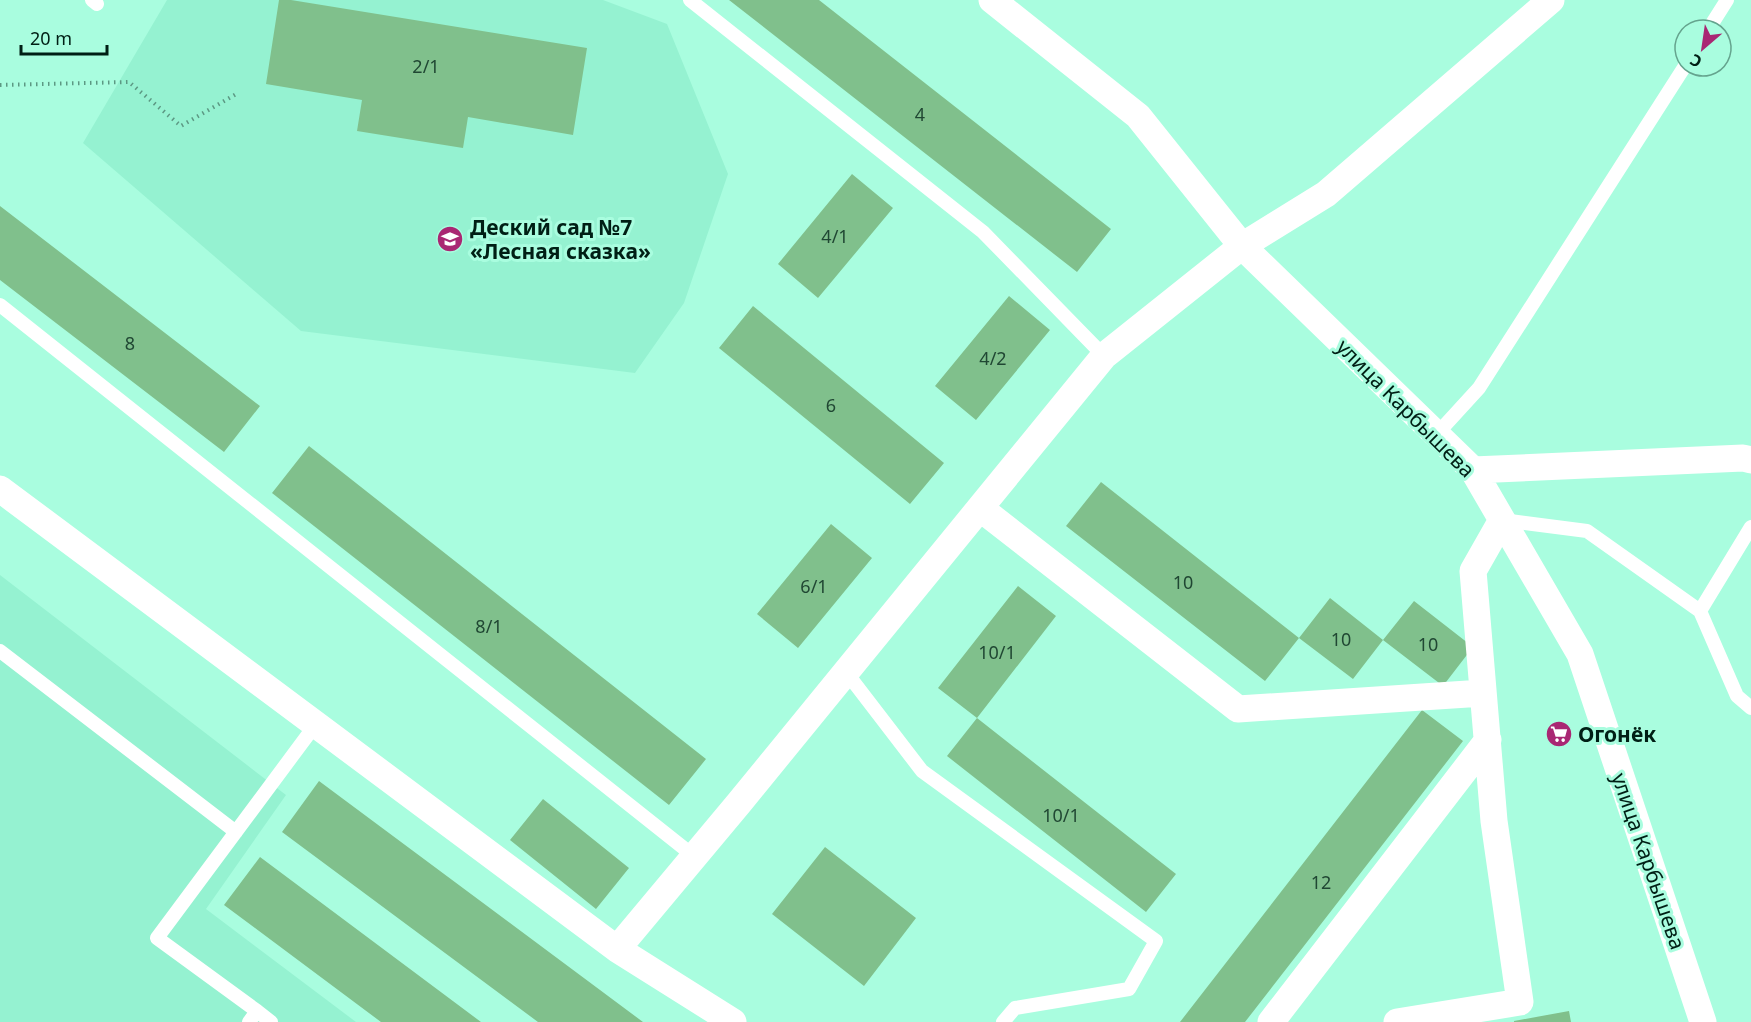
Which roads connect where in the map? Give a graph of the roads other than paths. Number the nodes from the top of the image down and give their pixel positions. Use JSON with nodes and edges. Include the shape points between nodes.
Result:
{"nodes":[{"id":1,"x":690,"y":0,"type":"edge"},
{"id":2,"x":992,"y":0,"type":"edge"},
{"id":3,"x":1551,"y":0,"type":"edge"},
{"id":4,"x":1727,"y":0,"type":"edge"},
{"id":5,"x":1716,"y":18,"type":"edge"},
{"id":6,"x":1677,"y":78,"type":"edge"},
{"id":7,"x":1242,"y":246,"type":"junction"},
{"id":8,"x":0,"y":304,"type":"edge"},
{"id":9,"x":1104,"y":356,"type":"junction"},
{"id":10,"x":1436,"y":435,"type":"junction"},
{"id":11,"x":1751,"y":460,"type":"edge"},
{"id":12,"x":1473,"y":470,"type":"junction"},
{"id":13,"x":0,"y":489,"type":"edge"},
{"id":14,"x":980,"y":508,"type":"junction"},
{"id":15,"x":1502,"y":520,"type":"junction"},
{"id":16,"x":1751,"y":527,"type":"edge"},
{"id":17,"x":1700,"y":611,"type":"junction"},
{"id":18,"x":0,"y":651,"type":"edge"},
{"id":19,"x":846,"y":672,"type":"junction"},
{"id":20,"x":1483,"y":693,"type":"junction"},
{"id":21,"x":1751,"y":708,"type":"edge"},
{"id":22,"x":316,"y":724,"type":"junction"},
{"id":23,"x":1488,"y":740,"type":"junction"},
{"id":24,"x":236,"y":832,"type":"junction"},
{"id":25,"x":695,"y":857,"type":"junction"},
{"id":26,"x":617,"y":949,"type":"junction"},
{"id":27,"x":253,"y":1017,"type":"edge"},
{"id":28,"x":271,"y":1022,"type":"edge"},
{"id":29,"x":733,"y":1022,"type":"edge"},
{"id":30,"x":1003,"y":1022,"type":"edge"},
{"id":31,"x":1271,"y":1022,"type":"edge"},
{"id":32,"x":1397,"y":1022,"type":"edge"},
{"id":33,"x":1703,"y":1022,"type":"edge"}],
"edges":[{"from":1,"to":9,"type":"lane","via":[[983,232]]},
{"from":2,"to":7,"type":"street","name":"улица Карбышева","via":[[1138,116]]},
{"from":3,"to":7,"type":"street","via":[[1326,194]]},
{"from":4,"to":5,"type":"lane"},
{"from":6,"to":10,"type":"lane","via":[[1479,388]]},
{"from":7,"to":9,"type":"street"},
{"from":7,"to":10,"type":"street","name":"улица Карбышева"},
{"from":8,"to":25,"type":"lane"},
{"from":9,"to":14,"type":"street"},
{"from":10,"to":12,"type":"street","name":"улица Карбышева"},
{"from":11,"to":12,"type":"street"},
{"from":12,"to":15,"type":"street","name":"улица Карбышева"},
{"from":13,"to":22,"type":"street"},
{"from":14,"to":19,"type":"street"},
{"from":14,"to":20,"type":"street","via":[[1238,709]]},
{"from":15,"to":17,"type":"lane","via":[[1587,531]]},
{"from":15,"to":20,"type":"street","via":[[1473,571]]},
{"from":15,"to":33,"type":"street","name":"улица Карбышева","via":[[1580,654]]},
{"from":16,"to":17,"type":"lane"},
{"from":17,"to":21,"type":"lane","via":[[1737,696]]},
{"from":18,"to":24,"type":"lane"},
{"from":19,"to":25,"type":"street"},
{"from":19,"to":30,"type":"lane","via":[[922,771],[1156,941],[1129,989],[1015,1008]]},
{"from":20,"to":23,"type":"street"},
{"from":22,"to":24,"type":"lane"},
{"from":22,"to":26,"type":"street"},
{"from":23,"to":31,"type":"street"},
{"from":23,"to":32,"type":"street","via":[[1494,821],[1520,1002]]},
{"from":24,"to":27,"type":"lane","via":[[157,938]]},
{"from":25,"to":26,"type":"street"},
{"from":26,"to":29,"type":"street"},
{"from":27,"to":28,"type":"lane"}]}
